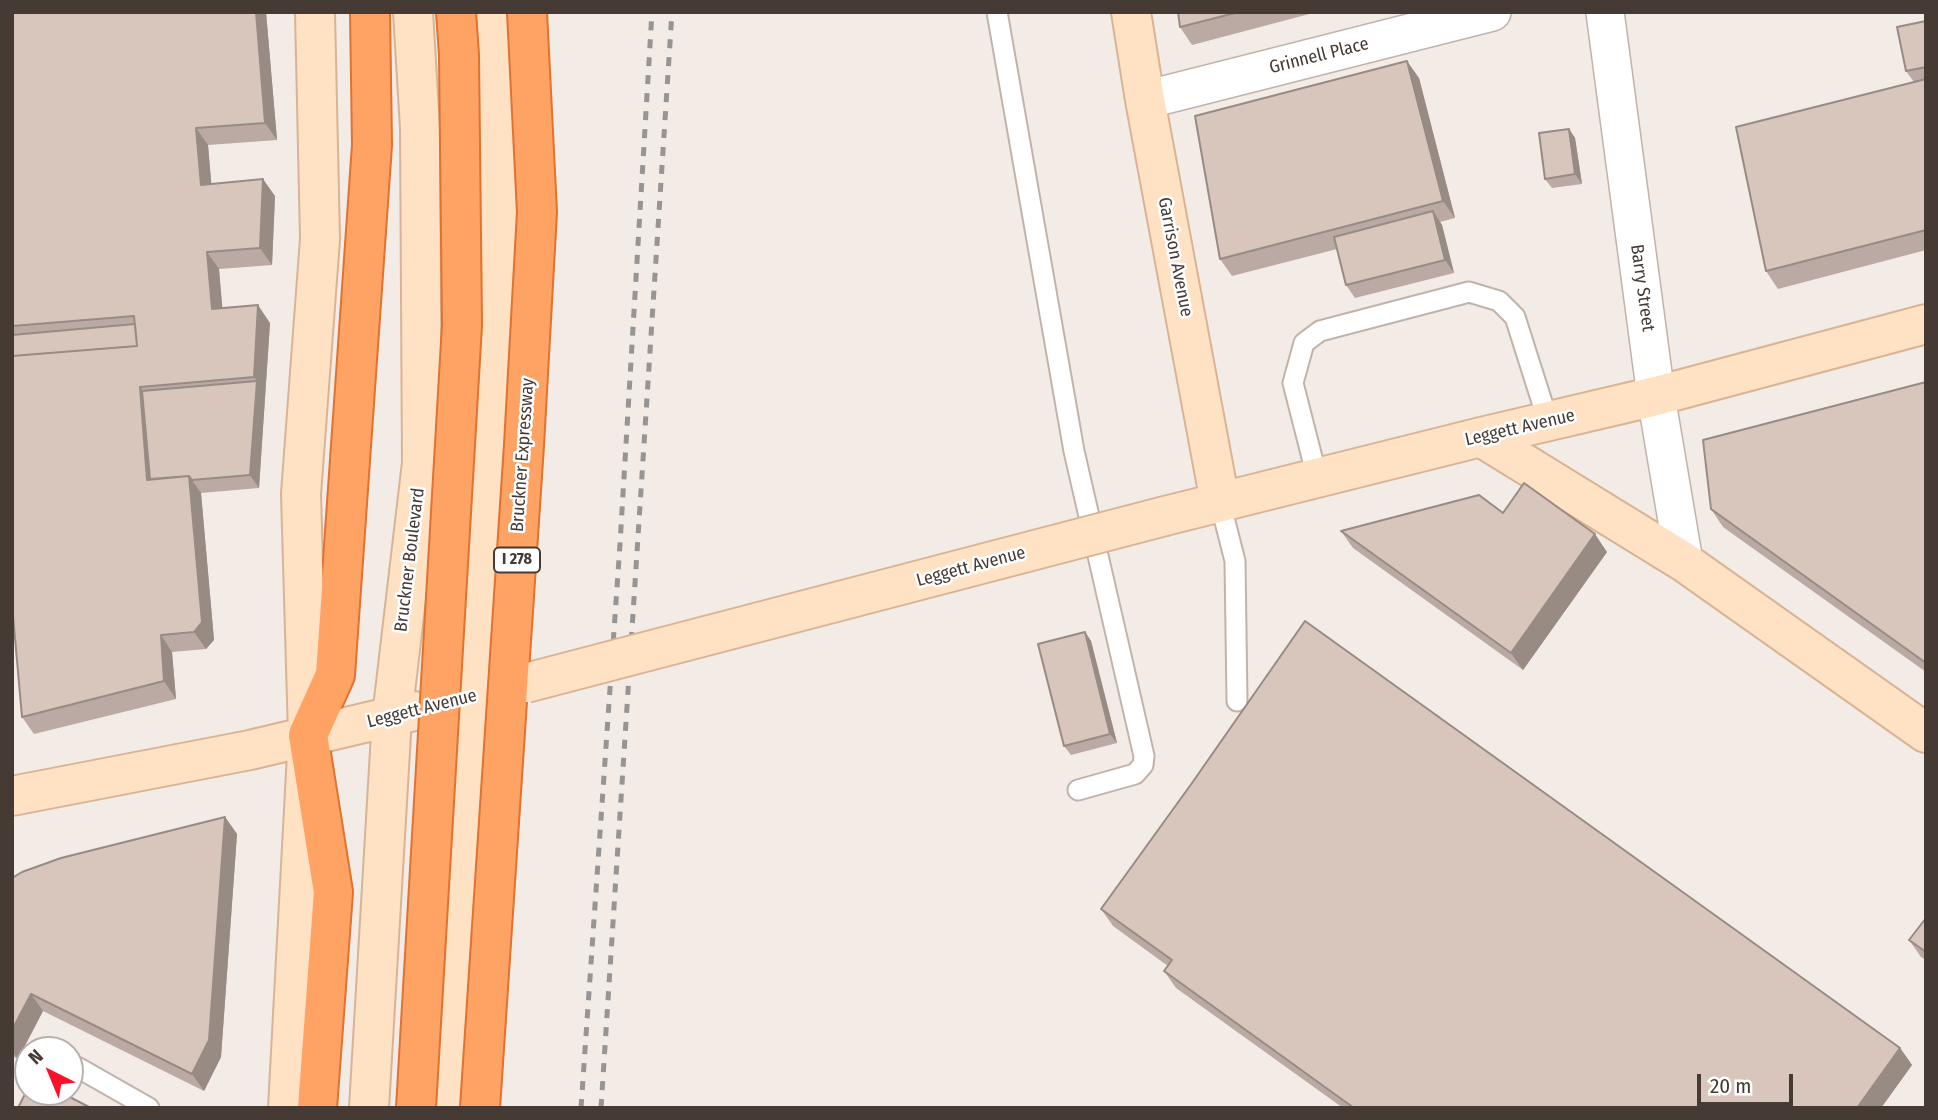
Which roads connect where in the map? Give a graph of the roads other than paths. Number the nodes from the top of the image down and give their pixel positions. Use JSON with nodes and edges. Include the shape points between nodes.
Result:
{"nodes":[{"id":1,"x":315,"y":12,"type":"edge"},
{"id":2,"x":370,"y":12,"type":"edge"},
{"id":3,"x":413,"y":12,"type":"edge"},
{"id":4,"x":457,"y":12,"type":"edge"},
{"id":5,"x":489,"y":12,"type":"edge"},
{"id":6,"x":527,"y":12,"type":"edge"},
{"id":7,"x":997,"y":12,"type":"edge"},
{"id":8,"x":1131,"y":12,"type":"edge"},
{"id":9,"x":1492,"y":12,"type":"edge"},
{"id":10,"x":1605,"y":12,"type":"edge"},
{"id":11,"x":1145,"y":100,"type":"junction"},
{"id":12,"x":1926,"y":324,"type":"edge"},
{"id":13,"x":1656,"y":396,"type":"junction"},
{"id":14,"x":1548,"y":421,"type":"junction"},
{"id":15,"x":1481,"y":437,"type":"junction"},
{"id":16,"x":1317,"y":478,"type":"junction"},
{"id":17,"x":1220,"y":502,"type":"junction"},
{"id":18,"x":1684,"y":562,"type":"junction"},
{"id":19,"x":475,"y":695,"type":"junction"},
{"id":20,"x":1237,"y":701,"type":"dead end"},
{"id":21,"x":392,"y":717,"type":"junction"},
{"id":22,"x":1926,"y":733,"type":"edge"},
{"id":23,"x":308,"y":735,"type":"junction"},
{"id":24,"x":1078,"y":790,"type":"dead end"},
{"id":25,"x":12,"y":796,"type":"edge"},
{"id":26,"x":84,"y":1071,"type":"edge"},
{"id":27,"x":294,"y":1106,"type":"edge"},
{"id":28,"x":149,"y":1108,"type":"edge"},
{"id":29,"x":369,"y":1108,"type":"edge"},
{"id":30,"x":416,"y":1108,"type":"edge"},
{"id":31,"x":446,"y":1108,"type":"edge"},
{"id":32,"x":480,"y":1108,"type":"edge"}],
"edges":[{"from":1,"to":23,"type":"main road","via":[[320,239],[301,494]]},
{"from":2,"to":23,"type":"highway","via":[[372,145],[335,675]]},
{"from":3,"to":21,"type":"main road","name":"Bruckner Boulevard","via":[[420,128],[422,463]]},
{"from":4,"to":30,"type":"highway","bridge":true,"via":[[462,325]]},
{"from":5,"to":19,"type":"main road","via":[[498,233]]},
{"from":6,"to":32,"type":"highway","name":"Bruckner Expressway","number":"I 278","bridge":true,"via":[[537,212]]},
{"from":7,"to":24,"type":"lane","via":[[1074,451],[1144,757],[1135,774]]},
{"from":8,"to":11,"type":"main road","name":"Garrison Avenue"},
{"from":9,"to":11,"type":"street","name":"Grinnell Place"},
{"from":10,"to":13,"type":"street","name":"Barry Street"},
{"from":11,"to":17,"type":"main road","name":"Garrison Avenue"},
{"from":12,"to":13,"type":"main road","name":"Leggett Avenue"},
{"from":13,"to":14,"type":"main road","name":"Leggett Avenue"},
{"from":13,"to":18,"type":"street","name":"Barry Street"},
{"from":14,"to":15,"type":"main road","name":"Leggett Avenue"},
{"from":14,"to":16,"type":"lane","via":[[1515,317],[1499,300],[1469,292],[1320,331],[1304,343],[1293,383]]},
{"from":15,"to":16,"type":"main road","name":"Leggett Avenue"},
{"from":15,"to":18,"type":"main road"},
{"from":16,"to":17,"type":"main road","name":"Leggett Avenue"},
{"from":17,"to":19,"type":"main road","name":"Leggett Avenue","bridge":true},
{"from":17,"to":20,"type":"lane","via":[[1235,561]]},
{"from":18,"to":22,"type":"main road"},
{"from":19,"to":21,"type":"main road","name":"Leggett Avenue"},
{"from":19,"to":31,"type":"main road"},
{"from":21,"to":23,"type":"main road","name":"Leggett Avenue"},
{"from":21,"to":29,"type":"main road","name":"Bruckner Boulevard"},
{"from":23,"to":25,"type":"main road","name":"Leggett Avenue"},
{"from":23,"to":27,"type":"highway","via":[[334,892]]},
{"from":26,"to":28,"type":"lane"}]}
